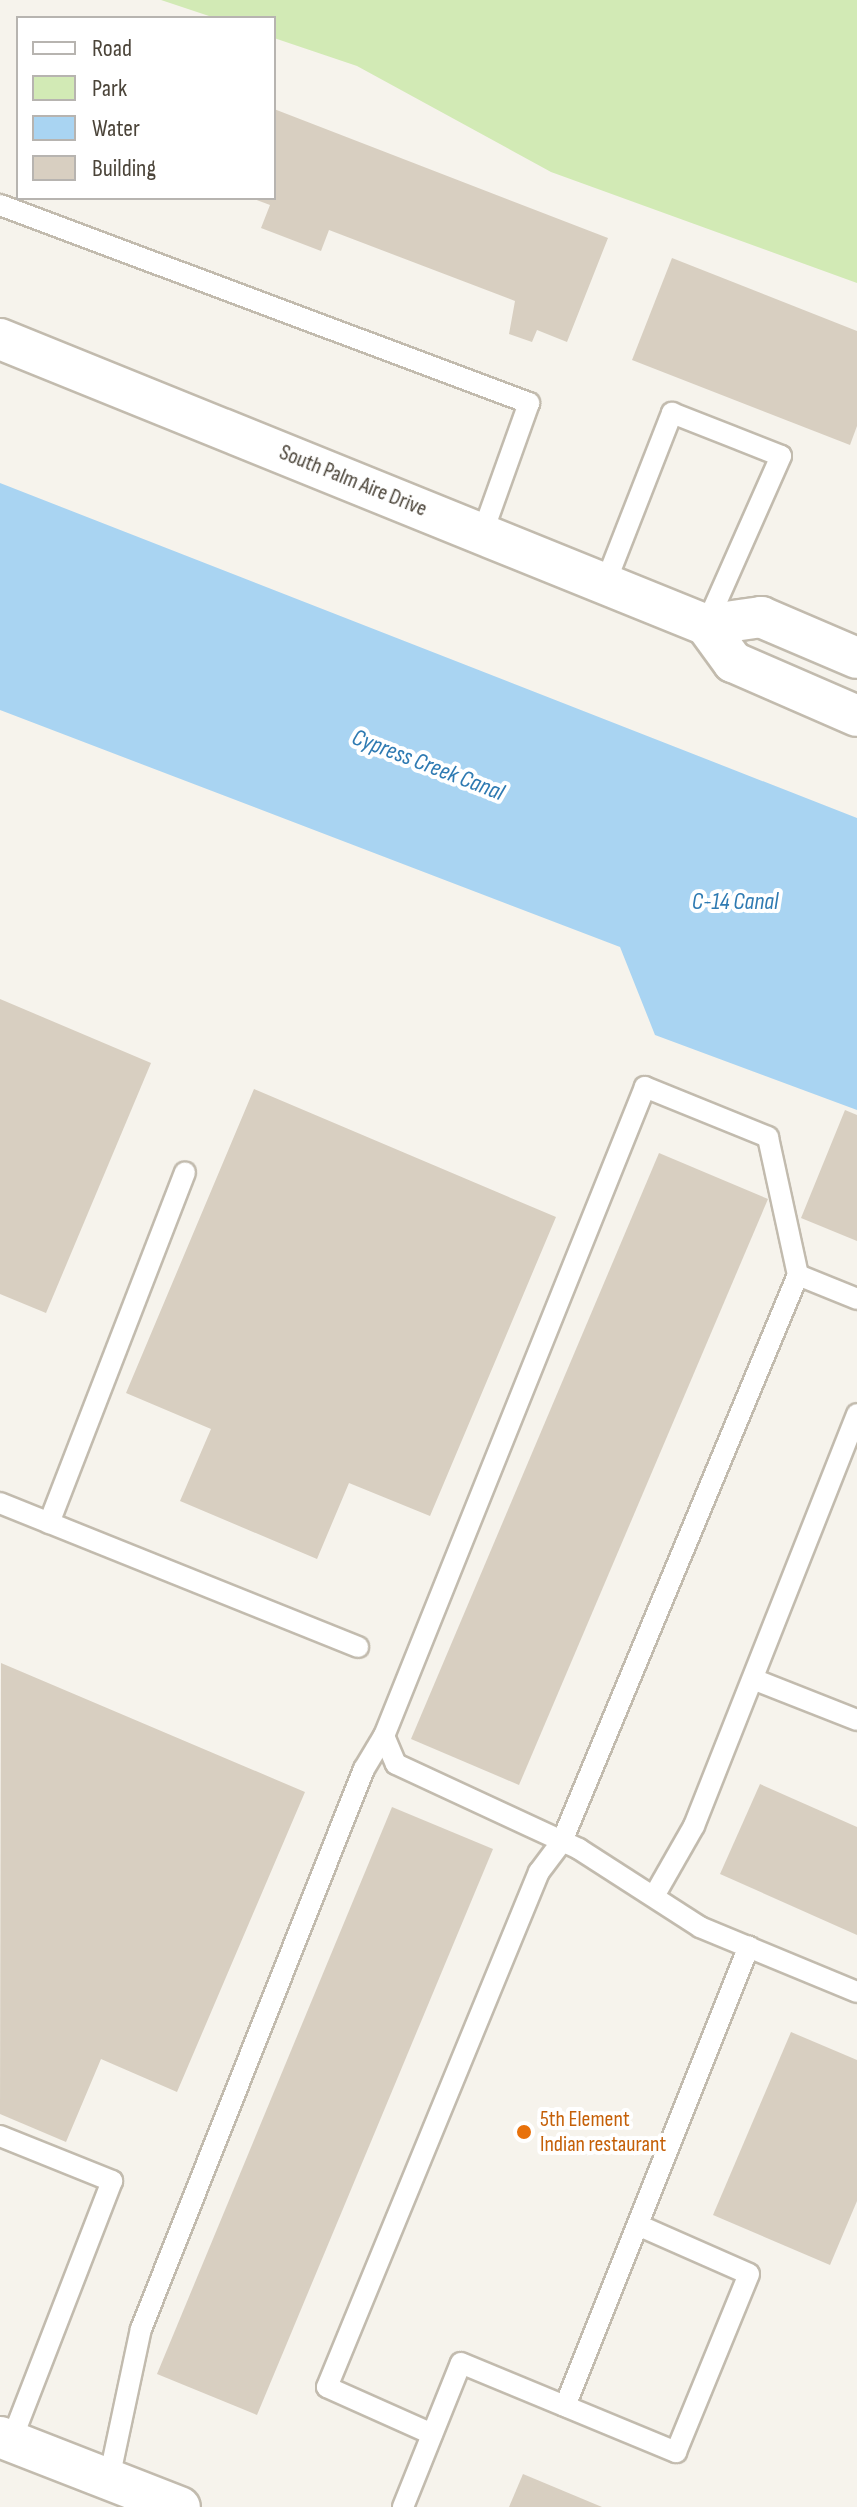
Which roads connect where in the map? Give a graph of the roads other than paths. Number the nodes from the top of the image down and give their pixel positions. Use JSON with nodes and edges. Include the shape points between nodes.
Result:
{"nodes":[{"id":1,"x":0,"y":205,"type":"edge"},
{"id":2,"x":0,"y":339,"type":"edge"},
{"id":3,"x":482,"y":534,"type":"junction"},
{"id":4,"x":605,"y":584,"type":"junction"},
{"id":5,"x":706,"y":625,"type":"junction"},
{"id":6,"x":857,"y":658,"type":"edge"},
{"id":7,"x":856,"y":712,"type":"edge"},
{"id":8,"x":185,"y":1172,"type":"dead end"},
{"id":9,"x":798,"y":1275,"type":"junction"},
{"id":10,"x":857,"y":1299,"type":"edge"},
{"id":11,"x":857,"y":1414,"type":"edge"},
{"id":12,"x":0,"y":1503,"type":"edge"},
{"id":13,"x":49,"y":1523,"type":"junction"},
{"id":14,"x":358,"y":1647,"type":"dead end"},
{"id":15,"x":753,"y":1679,"type":"junction"},
{"id":16,"x":857,"y":1720,"type":"edge"},
{"id":17,"x":384,"y":1736,"type":"junction"},
{"id":18,"x":562,"y":1841,"type":"junction"},
{"id":19,"x":654,"y":1896,"type":"junction"},
{"id":20,"x":749,"y":1947,"type":"junction"},
{"id":21,"x":857,"y":1992,"type":"edge"},
{"id":22,"x":0,"y":2136,"type":"edge"},
{"id":23,"x":640,"y":2226,"type":"junction"},
{"id":24,"x":565,"y":2406,"type":"junction"},
{"id":25,"x":432,"y":2434,"type":"junction"},
{"id":26,"x":6,"y":2439,"type":"edge"},
{"id":27,"x":109,"y":2479,"type":"junction"},
{"id":28,"x":180,"y":2507,"type":"edge"},
{"id":29,"x":403,"y":2507,"type":"edge"}],
"edges":[{"from":1,"to":3,"type":"lane","via":[[529,403]]},
{"from":2,"to":3,"type":"street","name":"South Palm Aire Drive"},
{"from":3,"to":4,"type":"street","name":"South Palm Aire Drive"},
{"from":4,"to":5,"type":"street","name":"South Palm Aire Drive"},
{"from":4,"to":5,"type":"lane","via":[[672,413],[781,456]]},
{"from":5,"to":6,"type":"street","via":[[761,617]]},
{"from":5,"to":7,"type":"street","via":[[733,662]]},
{"from":8,"to":13,"type":"lane"},
{"from":9,"to":10,"type":"lane"},
{"from":9,"to":17,"type":"lane","via":[[768,1137],[645,1087]]},
{"from":9,"to":18,"type":"lane"},
{"from":11,"to":15,"type":"lane"},
{"from":12,"to":13,"type":"lane"},
{"from":13,"to":14,"type":"lane"},
{"from":15,"to":16,"type":"lane"},
{"from":15,"to":19,"type":"lane","via":[[694,1826]]},
{"from":17,"to":18,"type":"lane","via":[[396,1764]]},
{"from":17,"to":27,"type":"lane","via":[[358,1784],[141,2329]]},
{"from":18,"to":19,"type":"lane"},
{"from":18,"to":25,"type":"lane","via":[[539,1872],[327,2387]]},
{"from":19,"to":20,"type":"lane","via":[[700,1927]]},
{"from":20,"to":21,"type":"lane"},
{"from":20,"to":23,"type":"lane"},
{"from":22,"to":26,"type":"lane","via":[[112,2181]]},
{"from":23,"to":24,"type":"lane"},
{"from":23,"to":24,"type":"lane","via":[[749,2274],[676,2452]]},
{"from":24,"to":25,"type":"lane","via":[[461,2363]]},
{"from":25,"to":29,"type":"lane"},
{"from":26,"to":27,"type":"street"},
{"from":27,"to":28,"type":"street"}]}
